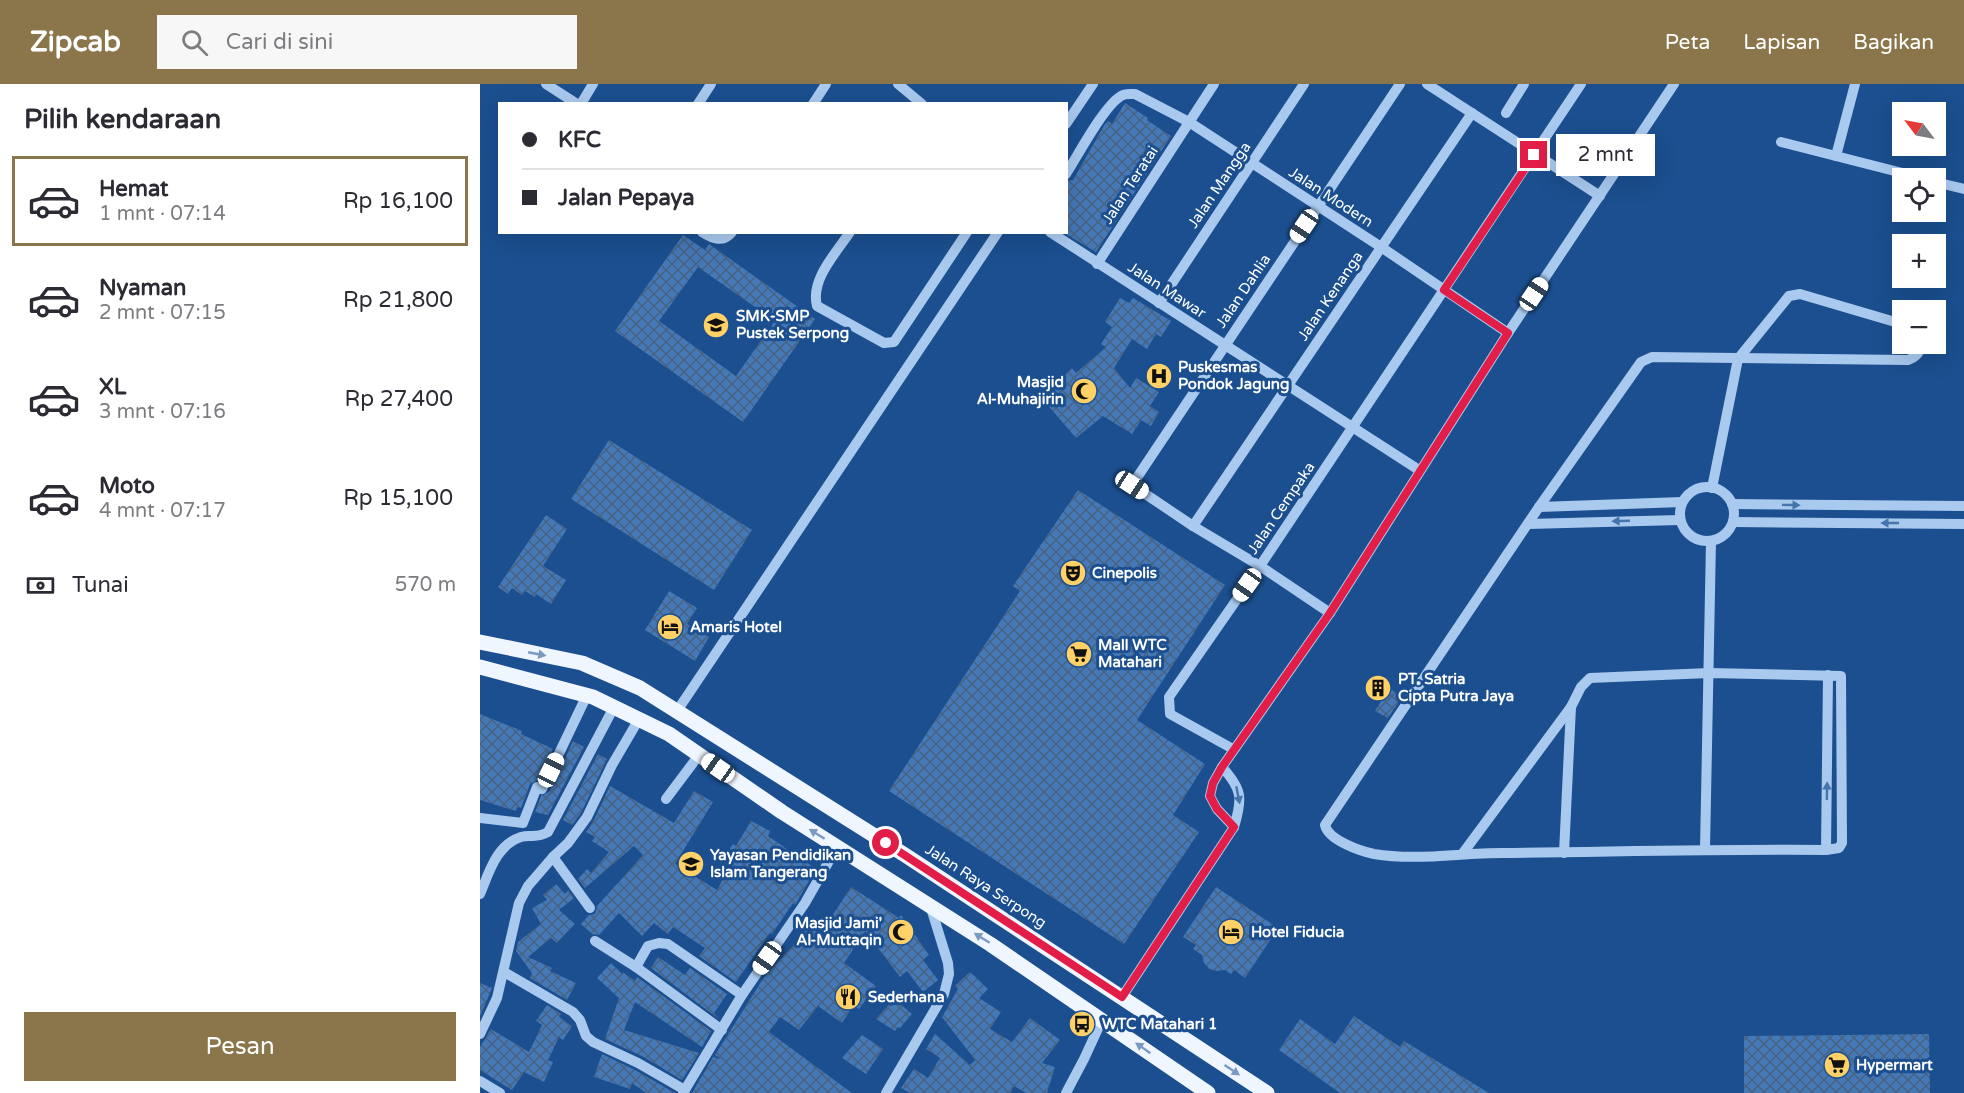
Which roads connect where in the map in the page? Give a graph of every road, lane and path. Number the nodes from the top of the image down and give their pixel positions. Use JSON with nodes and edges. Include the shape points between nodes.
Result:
{"nodes":[{"id":1,"x":546,"y":84,"type":"edge"},
{"id":2,"x":593,"y":84,"type":"edge"},
{"id":3,"x":711,"y":84,"type":"edge"},
{"id":4,"x":826,"y":84,"type":"edge"},
{"id":5,"x":898,"y":84,"type":"edge"},
{"id":6,"x":1093,"y":84,"type":"edge"},
{"id":7,"x":1214,"y":84,"type":"edge"},
{"id":8,"x":1304,"y":84,"type":"edge"},
{"id":9,"x":1400,"y":84,"type":"edge"},
{"id":10,"x":1427,"y":84,"type":"edge"},
{"id":11,"x":1524,"y":84,"type":"edge"},
{"id":12,"x":1581,"y":84,"type":"edge"},
{"id":13,"x":1674,"y":84,"type":"edge"},
{"id":14,"x":1855,"y":84,"type":"edge"},
{"id":15,"x":576,"y":102,"type":"edge"},
{"id":16,"x":580,"y":102,"type":"edge"},
{"id":17,"x":699,"y":102,"type":"edge"},
{"id":18,"x":814,"y":102,"type":"edge"},
{"id":19,"x":920,"y":102,"type":"edge"},
{"id":20,"x":1472,"y":113,"type":"junction"},
{"id":21,"x":1506,"y":113,"type":"dead end"},
{"id":22,"x":1068,"y":121,"type":"edge"},
{"id":23,"x":1189,"y":122,"type":"junction"},
{"id":24,"x":1781,"y":142,"type":"dead end"},
{"id":25,"x":1534,"y":155,"type":"junction"},
{"id":26,"x":1836,"y":156,"type":"junction"},
{"id":27,"x":1252,"y":163,"type":"junction"},
{"id":28,"x":1892,"y":170,"type":"edge"},
{"id":29,"x":1068,"y":171,"type":"edge"},
{"id":30,"x":1946,"y":184,"type":"edge"},
{"id":31,"x":1964,"y":188,"type":"edge"},
{"id":32,"x":1600,"y":196,"type":"junction"},
{"id":33,"x":1318,"y":207,"type":"junction"},
{"id":34,"x":705,"y":234,"type":"edge"},
{"id":35,"x":849,"y":234,"type":"edge"},
{"id":36,"x":967,"y":234,"type":"edge"},
{"id":37,"x":997,"y":234,"type":"edge"},
{"id":38,"x":1053,"y":234,"type":"edge"},
{"id":39,"x":728,"y":236,"type":"edge"},
{"id":40,"x":1381,"y":247,"type":"junction"},
{"id":41,"x":1097,"y":264,"type":"junction"},
{"id":42,"x":1444,"y":290,"type":"junction"},
{"id":43,"x":1159,"y":303,"type":"junction"},
{"id":44,"x":1892,"y":321,"type":"edge"},
{"id":45,"x":1508,"y":333,"type":"junction"},
{"id":46,"x":1225,"y":346,"type":"junction"},
{"id":47,"x":1918,"y":354,"type":"edge"},
{"id":48,"x":1738,"y":359,"type":"junction"},
{"id":49,"x":1288,"y":386,"type":"junction"},
{"id":50,"x":1352,"y":428,"type":"junction"},
{"id":51,"x":1419,"y":470,"type":"junction"},
{"id":52,"x":1712,"y":488,"type":"junction"},
{"id":53,"x":1682,"y":502,"type":"junction"},
{"id":54,"x":1732,"y":504,"type":"junction"},
{"id":55,"x":1964,"y":506,"type":"edge"},
{"id":56,"x":1539,"y":507,"type":"junction"},
{"id":57,"x":1680,"y":520,"type":"junction"},
{"id":58,"x":1733,"y":522,"type":"junction"},
{"id":59,"x":1528,"y":524,"type":"junction"},
{"id":60,"x":1964,"y":524,"type":"edge"},
{"id":61,"x":1193,"y":526,"type":"junction"},
{"id":62,"x":1711,"y":542,"type":"junction"},
{"id":63,"x":1260,"y":566,"type":"junction"},
{"id":64,"x":1330,"y":613,"type":"junction"},
{"id":65,"x":480,"y":642,"type":"edge"},
{"id":66,"x":480,"y":667,"type":"edge"},
{"id":67,"x":1709,"y":673,"type":"junction"},
{"id":68,"x":587,"y":695,"type":"junction"},
{"id":69,"x":614,"y":707,"type":"junction"},
{"id":70,"x":1570,"y":707,"type":"junction"},
{"id":71,"x":677,"y":711,"type":"junction"},
{"id":72,"x":639,"y":719,"type":"junction"},
{"id":73,"x":1233,"y":749,"type":"junction"},
{"id":74,"x":699,"y":754,"type":"junction"},
{"id":75,"x":1222,"y":767,"type":"junction"},
{"id":76,"x":772,"y":772,"type":"junction"},
{"id":77,"x":756,"y":795,"type":"junction"},
{"id":78,"x":666,"y":799,"type":"dead end"},
{"id":79,"x":480,"y":818,"type":"edge"},
{"id":80,"x":1234,"y":827,"type":"junction"},
{"id":81,"x":837,"y":847,"type":"junction"},
{"id":82,"x":1705,"y":849,"type":"junction"},
{"id":83,"x":1463,"y":853,"type":"junction"},
{"id":84,"x":1564,"y":853,"type":"junction"},
{"id":85,"x":553,"y":856,"type":"junction"},
{"id":86,"x":480,"y":894,"type":"edge"},
{"id":87,"x":590,"y":908,"type":"dead end"},
{"id":88,"x":931,"y":908,"type":"junction"},
{"id":89,"x":595,"y":941,"type":"dead end"},
{"id":90,"x":636,"y":967,"type":"junction"},
{"id":91,"x":504,"y":972,"type":"junction"},
{"id":92,"x":742,"y":995,"type":"junction"},
{"id":93,"x":1122,"y":997,"type":"junction"},
{"id":94,"x":1102,"y":1020,"type":"junction"},
{"id":95,"x":722,"y":1030,"type":"junction"},
{"id":96,"x":480,"y":1034,"type":"edge"},
{"id":97,"x":480,"y":1081,"type":"edge"},
{"id":98,"x":684,"y":1091,"type":"edge"},
{"id":99,"x":500,"y":1093,"type":"edge"},
{"id":100,"x":886,"y":1093,"type":"edge"},
{"id":101,"x":1066,"y":1093,"type":"edge"},
{"id":102,"x":1208,"y":1093,"type":"edge"},
{"id":103,"x":1267,"y":1093,"type":"edge"}],
"edges":[{"from":1,"to":15,"type":"street"},
{"from":2,"to":16,"type":"street"},
{"from":3,"to":17,"type":"street"},
{"from":4,"to":18,"type":"street"},
{"from":5,"to":19,"type":"street"},
{"from":6,"to":22,"type":"street"},
{"from":7,"to":23,"type":"street","name":"Jalan Teratai"},
{"from":8,"to":27,"type":"street","name":"Jalan Mangga"},
{"from":9,"to":33,"type":"street","name":"Jalan Dahlia"},
{"from":10,"to":20,"type":"street"},
{"from":11,"to":21,"type":"street"},
{"from":12,"to":25,"type":"street","name":"Jalan Cempaka"},
{"from":13,"to":32,"type":"street"},
{"from":14,"to":26,"type":"street"},
{"from":20,"to":25,"type":"street"},
{"from":20,"to":40,"type":"street","name":"Jalan Kenanga"},
{"from":23,"to":27,"type":"street","name":"Jalan Modern"},
{"from":23,"to":29,"type":"street","name":"Jalan Modern","via":[[1135,94],[1124,94],[1103,116]]},
{"from":23,"to":41,"type":"street","name":"Jalan Teratai"},
{"from":24,"to":26,"type":"street"},
{"from":25,"to":32,"type":"street"},
{"from":25,"to":42,"type":"street","name":"Jalan Cempaka"},
{"from":26,"to":28,"type":"street"},
{"from":27,"to":33,"type":"street","name":"Jalan Modern"},
{"from":27,"to":43,"type":"street","name":"Jalan Mangga"},
{"from":30,"to":31,"type":"street"},
{"from":32,"to":45,"type":"street"},
{"from":33,"to":40,"type":"street","name":"Jalan Modern"},
{"from":33,"to":46,"type":"street","name":"Jalan Dahlia"},
{"from":34,"to":39,"type":"street","via":[[712,239]]},
{"from":35,"to":36,"type":"street","via":[[817,283],[814,297],[817,306],[884,343],[894,342]]},
{"from":37,"to":71,"type":"street"},
{"from":38,"to":41,"type":"street","name":"Jalan Mawar"},
{"from":40,"to":42,"type":"street","name":"Jalan Modern"},
{"from":40,"to":49,"type":"street","name":"Jalan Kenanga"},
{"from":41,"to":43,"type":"street","name":"Jalan Mawar"},
{"from":42,"to":45,"type":"street","name":"Jalan Modern"},
{"from":42,"to":50,"type":"street","name":"Jalan Cempaka"},
{"from":43,"to":46,"type":"street","name":"Jalan Mawar"},
{"from":44,"to":48,"type":"street","via":[[1795,294],[1789,296]]},
{"from":45,"to":51,"type":"street"},
{"from":46,"to":49,"type":"street","name":"Jalan Mawar"},
{"from":46,"to":61,"type":"street","name":"Jalan Dahlia","via":[[1132,485]]},
{"from":47,"to":48,"type":"street","via":[[1908,360]]},
{"from":48,"to":52,"type":"street"},
{"from":48,"to":56,"type":"street","via":[[1652,357],[1641,362]]},
{"from":49,"to":50,"type":"street","name":"Jalan Mawar"},
{"from":49,"to":61,"type":"street","name":"Jalan Kenanga"},
{"from":50,"to":51,"type":"street","name":"Jalan Mawar"},
{"from":50,"to":63,"type":"street","name":"Jalan Cempaka"},
{"from":51,"to":64,"type":"street"},
{"from":52,"to":53,"type":"street","via":[[1695,490]]},
{"from":52,"to":54,"type":"street","via":[[1728,496]]},
{"from":53,"to":56,"type":"street"},
{"from":53,"to":57,"type":"street"},
{"from":54,"to":55,"type":"street","one_way":true},
{"from":54,"to":58,"type":"street"},
{"from":56,"to":59,"type":"street"},
{"from":57,"to":59,"type":"street","one_way":true},
{"from":57,"to":62,"type":"street","via":[[1689,535]]},
{"from":60,"to":58,"type":"street","one_way":true},
{"from":58,"to":62,"type":"street","via":[[1723,537]]},
{"from":59,"to":83,"type":"street","via":[[1325,825],[1328,833],[1344,844],[1373,854],[1415,858]]},
{"from":61,"to":63,"type":"street"},
{"from":62,"to":67,"type":"street"},
{"from":63,"to":64,"type":"street"},
{"from":63,"to":73,"type":"street","name":"Jalan Cempaka","via":[[1168,697],[1170,714]]},
{"from":64,"to":73,"type":"street"},
{"from":65,"to":71,"type":"main road","name":"Jalan Raya Serpong","one_way":true,"via":[[582,663],[640,688]]},
{"from":66,"to":68,"type":"main road"},
{"from":67,"to":70,"type":"street","via":[[1590,678]]},
{"from":67,"to":82,"type":"street"},
{"from":67,"to":82,"type":"street","via":[[1828,675],[1826,850]]},
{"from":68,"to":69,"type":"main road"},
{"from":68,"to":79,"type":"street","via":[[542,789],[537,787],[523,823]]},
{"from":69,"to":72,"type":"main road"},
{"from":69,"to":86,"type":"street","via":[[548,832],[523,836],[504,847]]},
{"from":70,"to":83,"type":"street"},
{"from":70,"to":84,"type":"street"},
{"from":71,"to":76,"type":"main road","name":"Jalan Raya Serpong"},
{"from":72,"to":74,"type":"main road"},
{"from":72,"to":85,"type":"street","via":[[587,817]]},
{"from":73,"to":75,"type":"street"},
{"from":74,"to":77,"type":"main road"},
{"from":74,"to":78,"type":"street"},
{"from":75,"to":80,"type":"street","one_way":true,"via":[[1240,793]]},
{"from":75,"to":80,"type":"street","via":[[1210,796]]},
{"from":76,"to":77,"type":"main road"},
{"from":76,"to":93,"type":"main road","name":"Jalan Raya Serpong"},
{"from":81,"to":77,"type":"main road","one_way":true},
{"from":80,"to":93,"type":"street"},
{"from":81,"to":88,"type":"main road"},
{"from":81,"to":92,"type":"street","via":[[805,903]]},
{"from":82,"to":84,"type":"street"},
{"from":83,"to":84,"type":"street"},
{"from":85,"to":87,"type":"street"},
{"from":85,"to":91,"type":"street","via":[[519,903]]},
{"from":94,"to":88,"type":"main road","one_way":true},
{"from":88,"to":100,"type":"street","via":[[949,974],[944,994]]},
{"from":89,"to":90,"type":"street"},
{"from":90,"to":92,"type":"street","via":[[648,946],[668,944]]},
{"from":90,"to":95,"type":"street"},
{"from":91,"to":96,"type":"street"},
{"from":91,"to":98,"type":"street","via":[[573,1012],[593,1042]]},
{"from":92,"to":95,"type":"street"},
{"from":93,"to":103,"type":"main road","name":"Jalan Raya Serpong","one_way":true},
{"from":94,"to":101,"type":"street"},
{"from":102,"to":94,"type":"main road","one_way":true},
{"from":95,"to":98,"type":"street"},
{"from":97,"to":99,"type":"street"}]}
